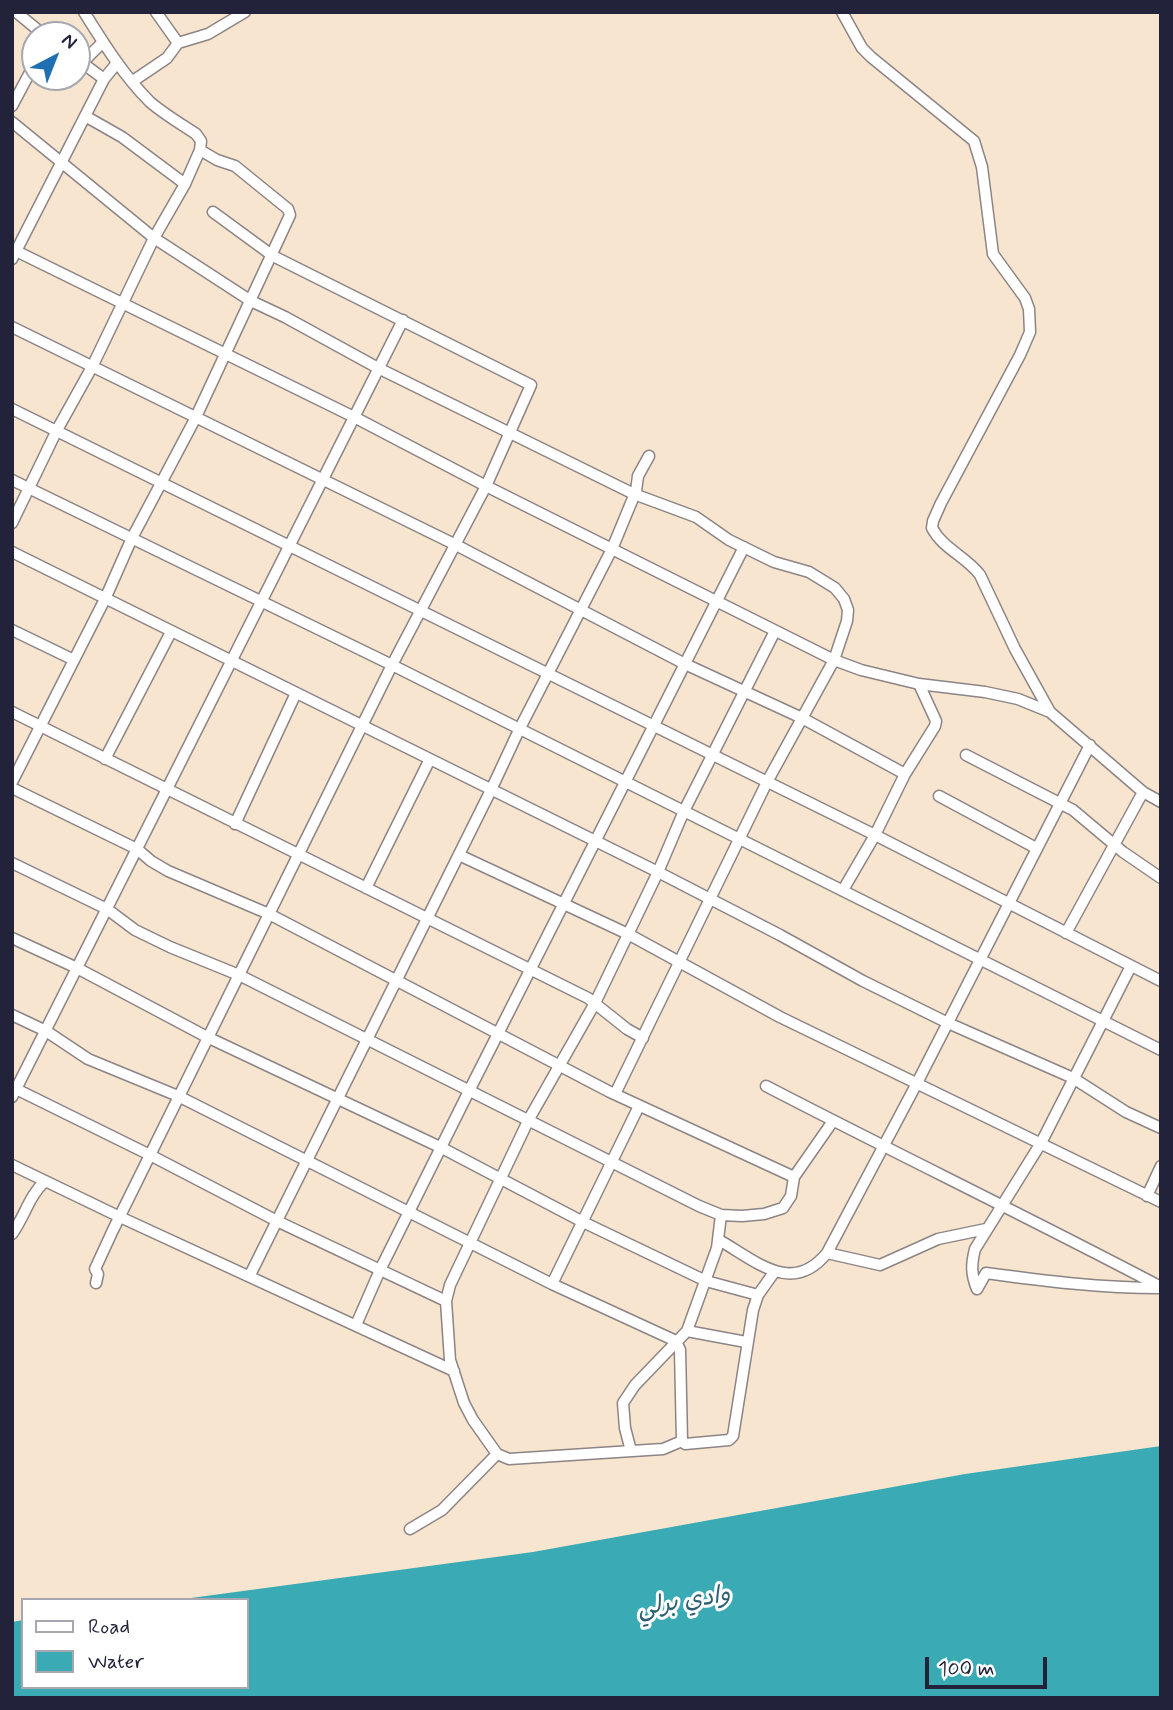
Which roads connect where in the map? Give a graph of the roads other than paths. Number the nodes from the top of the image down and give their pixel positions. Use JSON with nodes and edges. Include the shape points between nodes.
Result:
{"nodes":[{"id":1,"x":85,"y":12,"type":"edge"},
{"id":2,"x":156,"y":12,"type":"edge"},
{"id":3,"x":245,"y":12,"type":"edge"},
{"id":4,"x":842,"y":12,"type":"edge"},
{"id":5,"x":229,"y":16,"type":"edge"},
{"id":6,"x":103,"y":41,"type":"junction"},
{"id":7,"x":178,"y":43,"type":"junction"},
{"id":8,"x":91,"y":51,"type":"edge"},
{"id":9,"x":117,"y":63,"type":"junction"},
{"id":10,"x":91,"y":69,"type":"edge"},
{"id":11,"x":104,"y":79,"type":"junction"},
{"id":12,"x":133,"y":81,"type":"junction"},
{"id":13,"x":21,"y":89,"type":"edge"},
{"id":14,"x":12,"y":106,"type":"edge"},
{"id":15,"x":85,"y":116,"type":"junction"},
{"id":16,"x":12,"y":122,"type":"edge"},
{"id":17,"x":200,"y":150,"type":"junction"},
{"id":18,"x":62,"y":161,"type":"junction"},
{"id":19,"x":185,"y":184,"type":"junction"},
{"id":20,"x":213,"y":212,"type":"dead end"},
{"id":21,"x":154,"y":238,"type":"junction"},
{"id":22,"x":14,"y":253,"type":"edge"},
{"id":23,"x":273,"y":256,"type":"junction"},
{"id":24,"x":251,"y":301,"type":"junction"},
{"id":25,"x":123,"y":303,"type":"junction"},
{"id":26,"x":402,"y":320,"type":"junction"},
{"id":27,"x":12,"y":327,"type":"edge"},
{"id":28,"x":225,"y":355,"type":"junction"},
{"id":29,"x":93,"y":367,"type":"junction"},
{"id":30,"x":378,"y":368,"type":"junction"},
{"id":31,"x":12,"y":409,"type":"edge"},
{"id":32,"x":354,"y":417,"type":"junction"},
{"id":33,"x":195,"y":419,"type":"junction"},
{"id":34,"x":57,"y":430,"type":"junction"},
{"id":35,"x":510,"y":434,"type":"junction"},
{"id":36,"x":649,"y":456,"type":"dead end"},
{"id":37,"x":323,"y":479,"type":"junction"},
{"id":38,"x":12,"y":480,"type":"edge"},
{"id":39,"x":162,"y":483,"type":"junction"},
{"id":40,"x":486,"y":486,"type":"junction"},
{"id":41,"x":29,"y":488,"type":"junction"},
{"id":42,"x":634,"y":494,"type":"junction"},
{"id":43,"x":12,"y":523,"type":"edge"},
{"id":44,"x":132,"y":538,"type":"junction"},
{"id":45,"x":289,"y":544,"type":"junction"},
{"id":46,"x":456,"y":545,"type":"junction"},
{"id":47,"x":744,"y":547,"type":"junction"},
{"id":48,"x":612,"y":549,"type":"junction"},
{"id":49,"x":12,"y":552,"type":"edge"},
{"id":50,"x":105,"y":599,"type":"junction"},
{"id":51,"x":260,"y":601,"type":"junction"},
{"id":52,"x":716,"y":602,"type":"junction"},
{"id":53,"x":580,"y":608,"type":"junction"},
{"id":54,"x":422,"y":610,"type":"junction"},
{"id":55,"x":12,"y":631,"type":"edge"},
{"id":56,"x":775,"y":631,"type":"junction"},
{"id":57,"x":171,"y":632,"type":"junction"},
{"id":58,"x":74,"y":660,"type":"junction"},
{"id":59,"x":232,"y":660,"type":"junction"},
{"id":60,"x":834,"y":660,"type":"junction"},
{"id":61,"x":685,"y":664,"type":"junction"},
{"id":62,"x":392,"y":665,"type":"junction"},
{"id":63,"x":548,"y":673,"type":"junction"},
{"id":64,"x":919,"y":684,"type":"junction"},
{"id":65,"x":745,"y":692,"type":"junction"},
{"id":66,"x":296,"y":693,"type":"junction"},
{"id":67,"x":12,"y":712,"type":"edge"},
{"id":68,"x":1050,"y":712,"type":"junction"},
{"id":69,"x":802,"y":719,"type":"junction"},
{"id":70,"x":654,"y":725,"type":"junction"},
{"id":71,"x":363,"y":726,"type":"junction"},
{"id":72,"x":41,"y":727,"type":"junction"},
{"id":73,"x":519,"y":730,"type":"junction"},
{"id":74,"x":1090,"y":745,"type":"junction"},
{"id":75,"x":713,"y":755,"type":"junction"},
{"id":76,"x":966,"y":755,"type":"dead end"},
{"id":77,"x":105,"y":759,"type":"junction"},
{"id":78,"x":430,"y":760,"type":"junction"},
{"id":79,"x":905,"y":774,"type":"junction"},
{"id":80,"x":624,"y":781,"type":"junction"},
{"id":81,"x":12,"y":782,"type":"edge"},
{"id":82,"x":767,"y":782,"type":"junction"},
{"id":83,"x":12,"y":788,"type":"edge"},
{"id":84,"x":167,"y":790,"type":"junction"},
{"id":85,"x":491,"y":790,"type":"junction"},
{"id":86,"x":1143,"y":792,"type":"junction"},
{"id":87,"x":939,"y":796,"type":"dead end"},
{"id":88,"x":1059,"y":802,"type":"junction"},
{"id":89,"x":1161,"y":802,"type":"edge"},
{"id":90,"x":684,"y":811,"type":"junction"},
{"id":91,"x":235,"y":824,"type":"junction"},
{"id":92,"x":875,"y":835,"type":"junction"},
{"id":93,"x":739,"y":838,"type":"junction"},
{"id":94,"x":595,"y":842,"type":"junction"},
{"id":95,"x":1114,"y":844,"type":"junction"},
{"id":96,"x":1035,"y":848,"type":"junction"},
{"id":97,"x":137,"y":849,"type":"junction"},
{"id":98,"x":299,"y":854,"type":"junction"},
{"id":99,"x":459,"y":855,"type":"junction"},
{"id":100,"x":12,"y":863,"type":"edge"},
{"id":101,"x":658,"y":872,"type":"junction"},
{"id":102,"x":1161,"y":878,"type":"edge"},
{"id":103,"x":366,"y":888,"type":"junction"},
{"id":104,"x":843,"y":890,"type":"junction"},
{"id":105,"x":711,"y":900,"type":"junction"},
{"id":106,"x":564,"y":904,"type":"junction"},
{"id":107,"x":1009,"y":904,"type":"junction"},
{"id":108,"x":107,"y":909,"type":"junction"},
{"id":109,"x":269,"y":914,"type":"junction"},
{"id":110,"x":427,"y":918,"type":"junction"},
{"id":111,"x":1066,"y":933,"type":"junction"},
{"id":112,"x":628,"y":934,"type":"junction"},
{"id":113,"x":12,"y":938,"type":"edge"},
{"id":114,"x":980,"y":960,"type":"junction"},
{"id":115,"x":680,"y":962,"type":"junction"},
{"id":116,"x":1131,"y":966,"type":"junction"},
{"id":117,"x":77,"y":968,"type":"junction"},
{"id":118,"x":531,"y":969,"type":"junction"},
{"id":119,"x":239,"y":975,"type":"junction"},
{"id":120,"x":396,"y":980,"type":"junction"},
{"id":121,"x":1161,"y":981,"type":"edge"},
{"id":122,"x":595,"y":1003,"type":"junction"},
{"id":123,"x":12,"y":1015,"type":"edge"},
{"id":124,"x":1102,"y":1020,"type":"junction"},
{"id":125,"x":948,"y":1023,"type":"junction"},
{"id":126,"x":46,"y":1031,"type":"junction"},
{"id":127,"x":500,"y":1033,"type":"junction"},
{"id":128,"x":207,"y":1037,"type":"junction"},
{"id":129,"x":643,"y":1038,"type":"junction"},
{"id":130,"x":366,"y":1039,"type":"junction"},
{"id":131,"x":1161,"y":1050,"type":"edge"},
{"id":132,"x":559,"y":1064,"type":"junction"},
{"id":133,"x":1073,"y":1078,"type":"junction"},
{"id":134,"x":917,"y":1083,"type":"junction"},
{"id":135,"x":766,"y":1086,"type":"dead end"},
{"id":136,"x":470,"y":1089,"type":"junction"},
{"id":137,"x":14,"y":1091,"type":"edge"},
{"id":138,"x":615,"y":1094,"type":"junction"},
{"id":139,"x":178,"y":1096,"type":"junction"},
{"id":140,"x":337,"y":1097,"type":"junction"},
{"id":141,"x":639,"y":1105,"type":"junction"},
{"id":142,"x":529,"y":1119,"type":"junction"},
{"id":143,"x":833,"y":1121,"type":"junction"},
{"id":144,"x":1161,"y":1128,"type":"edge"},
{"id":145,"x":1041,"y":1143,"type":"junction"},
{"id":146,"x":884,"y":1145,"type":"junction"},
{"id":147,"x":442,"y":1148,"type":"junction"},
{"id":148,"x":150,"y":1154,"type":"junction"},
{"id":149,"x":612,"y":1160,"type":"junction"},
{"id":150,"x":307,"y":1162,"type":"junction"},
{"id":151,"x":12,"y":1165,"type":"edge"},
{"id":152,"x":1161,"y":1166,"type":"edge"},
{"id":153,"x":794,"y":1177,"type":"junction"},
{"id":154,"x":501,"y":1178,"type":"junction"},
{"id":155,"x":45,"y":1181,"type":"junction"},
{"id":156,"x":1147,"y":1196,"type":"junction"},
{"id":157,"x":1161,"y":1202,"type":"edge"},
{"id":158,"x":1003,"y":1205,"type":"junction"},
{"id":159,"x":410,"y":1213,"type":"junction"},
{"id":160,"x":720,"y":1215,"type":"junction"},
{"id":161,"x":120,"y":1217,"type":"junction"},
{"id":162,"x":277,"y":1221,"type":"junction"},
{"id":163,"x":583,"y":1222,"type":"junction"},
{"id":164,"x":986,"y":1229,"type":"junction"},
{"id":165,"x":12,"y":1234,"type":"edge"},
{"id":166,"x":719,"y":1240,"type":"junction"},
{"id":167,"x":469,"y":1242,"type":"junction"},
{"id":168,"x":827,"y":1253,"type":"junction"},
{"id":169,"x":380,"y":1270,"type":"junction"},
{"id":170,"x":775,"y":1271,"type":"junction"},
{"id":171,"x":250,"y":1275,"type":"junction"},
{"id":172,"x":706,"y":1281,"type":"junction"},
{"id":173,"x":96,"y":1283,"type":"dead end"},
{"id":174,"x":552,"y":1284,"type":"junction"},
{"id":175,"x":1161,"y":1288,"type":"edge"},
{"id":176,"x":758,"y":1295,"type":"junction"},
{"id":177,"x":446,"y":1301,"type":"junction"},
{"id":178,"x":356,"y":1325,"type":"junction"},
{"id":179,"x":687,"y":1331,"type":"junction"},
{"id":180,"x":746,"y":1342,"type":"junction"},
{"id":181,"x":678,"y":1343,"type":"junction"},
{"id":182,"x":454,"y":1371,"type":"junction"},
{"id":183,"x":682,"y":1441,"type":"junction"},
{"id":184,"x":631,"y":1451,"type":"junction"},
{"id":185,"x":497,"y":1454,"type":"junction"},
{"id":186,"x":410,"y":1529,"type":"dead end"}],
"edges":[{"from":1,"to":6,"type":"street"},
{"from":2,"to":7,"type":"street"},
{"from":3,"to":5,"type":"street"},
{"from":4,"to":68,"type":"street","via":[[870,57],[974,141],[982,167],[993,254],[1029,309],[1030,332],[1020,355],[932,528],[980,575]]},
{"from":5,"to":7,"type":"street","via":[[208,34]]},
{"from":6,"to":8,"type":"street"},
{"from":6,"to":9,"type":"street"},
{"from":7,"to":12,"type":"street","via":[[167,58]]},
{"from":9,"to":11,"type":"street"},
{"from":9,"to":12,"type":"street"},
{"from":10,"to":11,"type":"street"},
{"from":11,"to":15,"type":"street"},
{"from":12,"to":17,"type":"street","via":[[153,104],[196,134]]},
{"from":13,"to":14,"type":"street"},
{"from":15,"to":18,"type":"street"},
{"from":15,"to":19,"type":"street"},
{"from":16,"to":18,"type":"street"},
{"from":17,"to":19,"type":"street"},
{"from":17,"to":23,"type":"street","via":[[235,166],[291,212]]},
{"from":18,"to":21,"type":"street"},
{"from":18,"to":22,"type":"street"},
{"from":19,"to":21,"type":"street"},
{"from":20,"to":23,"type":"street"},
{"from":21,"to":24,"type":"street"},
{"from":21,"to":25,"type":"street"},
{"from":22,"to":25,"type":"street"},
{"from":23,"to":24,"type":"street"},
{"from":23,"to":26,"type":"street"},
{"from":24,"to":28,"type":"street"},
{"from":24,"to":30,"type":"street"},
{"from":25,"to":28,"type":"street"},
{"from":25,"to":29,"type":"street"},
{"from":26,"to":30,"type":"street"},
{"from":26,"to":35,"type":"street","via":[[531,385]]},
{"from":27,"to":29,"type":"street"},
{"from":28,"to":32,"type":"street"},
{"from":28,"to":33,"type":"street"},
{"from":29,"to":33,"type":"street"},
{"from":29,"to":34,"type":"street"},
{"from":30,"to":32,"type":"street"},
{"from":30,"to":35,"type":"street"},
{"from":31,"to":34,"type":"street"},
{"from":32,"to":37,"type":"street"},
{"from":32,"to":40,"type":"street"},
{"from":33,"to":37,"type":"street"},
{"from":33,"to":39,"type":"street"},
{"from":34,"to":39,"type":"street"},
{"from":34,"to":41,"type":"street"},
{"from":35,"to":40,"type":"street"},
{"from":35,"to":42,"type":"street"},
{"from":36,"to":42,"type":"street"},
{"from":37,"to":45,"type":"street"},
{"from":37,"to":46,"type":"street"},
{"from":38,"to":41,"type":"street"},
{"from":39,"to":44,"type":"street"},
{"from":39,"to":45,"type":"street"},
{"from":40,"to":46,"type":"street"},
{"from":40,"to":48,"type":"street"},
{"from":41,"to":43,"type":"street"},
{"from":41,"to":44,"type":"street"},
{"from":42,"to":47,"type":"street","via":[[696,517]]},
{"from":42,"to":48,"type":"street"},
{"from":44,"to":50,"type":"street"},
{"from":44,"to":51,"type":"street"},
{"from":45,"to":51,"type":"street"},
{"from":45,"to":54,"type":"street"},
{"from":46,"to":53,"type":"street"},
{"from":46,"to":54,"type":"street"},
{"from":47,"to":52,"type":"street"},
{"from":47,"to":60,"type":"street","via":[[809,572],[835,588],[848,610]]},
{"from":48,"to":52,"type":"street"},
{"from":48,"to":53,"type":"street"},
{"from":49,"to":50,"type":"street"},
{"from":50,"to":57,"type":"street"},
{"from":50,"to":58,"type":"street"},
{"from":51,"to":59,"type":"street"},
{"from":51,"to":62,"type":"street"},
{"from":52,"to":56,"type":"street"},
{"from":52,"to":61,"type":"street"},
{"from":53,"to":61,"type":"street"},
{"from":53,"to":63,"type":"street"},
{"from":54,"to":62,"type":"street"},
{"from":54,"to":63,"type":"street"},
{"from":55,"to":58,"type":"street"},
{"from":56,"to":60,"type":"street"},
{"from":56,"to":65,"type":"street"},
{"from":57,"to":59,"type":"street"},
{"from":57,"to":77,"type":"street"},
{"from":58,"to":72,"type":"street"},
{"from":59,"to":66,"type":"street"},
{"from":59,"to":84,"type":"street"},
{"from":60,"to":64,"type":"street"},
{"from":60,"to":69,"type":"street"},
{"from":61,"to":65,"type":"street"},
{"from":61,"to":70,"type":"street"},
{"from":62,"to":71,"type":"street"},
{"from":62,"to":73,"type":"street"},
{"from":63,"to":70,"type":"street"},
{"from":63,"to":73,"type":"street"},
{"from":64,"to":68,"type":"street","via":[[1018,699]]},
{"from":64,"to":79,"type":"street","via":[[936,721]]},
{"from":65,"to":69,"type":"street"},
{"from":65,"to":75,"type":"street"},
{"from":66,"to":71,"type":"street"},
{"from":66,"to":91,"type":"street"},
{"from":67,"to":72,"type":"street"},
{"from":68,"to":74,"type":"street"},
{"from":69,"to":79,"type":"street"},
{"from":69,"to":82,"type":"street"},
{"from":70,"to":75,"type":"street"},
{"from":70,"to":80,"type":"street"},
{"from":71,"to":78,"type":"street"},
{"from":71,"to":98,"type":"street"},
{"from":72,"to":77,"type":"street"},
{"from":72,"to":81,"type":"street"},
{"from":73,"to":80,"type":"street"},
{"from":73,"to":85,"type":"street"},
{"from":74,"to":86,"type":"street"},
{"from":74,"to":88,"type":"street"},
{"from":75,"to":82,"type":"street"},
{"from":75,"to":90,"type":"street"},
{"from":76,"to":88,"type":"street"},
{"from":77,"to":84,"type":"street"},
{"from":78,"to":85,"type":"street"},
{"from":78,"to":103,"type":"street"},
{"from":79,"to":92,"type":"street"},
{"from":80,"to":90,"type":"street"},
{"from":80,"to":94,"type":"street"},
{"from":82,"to":92,"type":"street"},
{"from":82,"to":93,"type":"street"},
{"from":83,"to":97,"type":"street"},
{"from":84,"to":91,"type":"street"},
{"from":84,"to":97,"type":"street"},
{"from":85,"to":94,"type":"street"},
{"from":85,"to":99,"type":"street"},
{"from":86,"to":89,"type":"street"},
{"from":86,"to":95,"type":"street"},
{"from":87,"to":96,"type":"street"},
{"from":88,"to":95,"type":"street"},
{"from":88,"to":96,"type":"street"},
{"from":90,"to":93,"type":"street"},
{"from":90,"to":101,"type":"street"},
{"from":91,"to":98,"type":"street"},
{"from":92,"to":104,"type":"street"},
{"from":92,"to":107,"type":"street"},
{"from":93,"to":104,"type":"street"},
{"from":93,"to":105,"type":"street"},
{"from":94,"to":101,"type":"street"},
{"from":94,"to":106,"type":"street"},
{"from":95,"to":102,"type":"street"},
{"from":95,"to":111,"type":"street"},
{"from":96,"to":107,"type":"street"},
{"from":97,"to":108,"type":"street"},
{"from":97,"to":109,"type":"street","via":[[168,871]]},
{"from":98,"to":103,"type":"street"},
{"from":98,"to":109,"type":"street"},
{"from":99,"to":106,"type":"street"},
{"from":99,"to":110,"type":"street"},
{"from":100,"to":108,"type":"street"},
{"from":101,"to":105,"type":"street"},
{"from":101,"to":112,"type":"street"},
{"from":103,"to":110,"type":"street"},
{"from":104,"to":114,"type":"street"},
{"from":105,"to":115,"type":"street"},
{"from":105,"to":125,"type":"street"},
{"from":106,"to":112,"type":"street"},
{"from":106,"to":118,"type":"street"},
{"from":107,"to":111,"type":"street"},
{"from":107,"to":114,"type":"street"},
{"from":108,"to":117,"type":"street"},
{"from":108,"to":119,"type":"street","via":[[135,930]]},
{"from":109,"to":119,"type":"street"},
{"from":109,"to":120,"type":"street"},
{"from":110,"to":118,"type":"street"},
{"from":110,"to":120,"type":"street"},
{"from":111,"to":116,"type":"street"},
{"from":112,"to":115,"type":"street"},
{"from":112,"to":122,"type":"street"},
{"from":113,"to":117,"type":"street"},
{"from":114,"to":124,"type":"street"},
{"from":114,"to":125,"type":"street"},
{"from":115,"to":129,"type":"street"},
{"from":115,"to":134,"type":"street","via":[[780,1017]]},
{"from":116,"to":121,"type":"street"},
{"from":116,"to":124,"type":"street"},
{"from":117,"to":126,"type":"street"},
{"from":117,"to":128,"type":"street"},
{"from":118,"to":122,"type":"street"},
{"from":118,"to":127,"type":"street"},
{"from":119,"to":128,"type":"street"},
{"from":119,"to":130,"type":"street"},
{"from":120,"to":127,"type":"street"},
{"from":120,"to":130,"type":"street"},
{"from":122,"to":129,"type":"street"},
{"from":122,"to":132,"type":"street"},
{"from":123,"to":126,"type":"street"},
{"from":124,"to":131,"type":"street"},
{"from":124,"to":133,"type":"street"},
{"from":125,"to":133,"type":"street"},
{"from":125,"to":134,"type":"street"},
{"from":126,"to":137,"type":"street"},
{"from":126,"to":139,"type":"street","via":[[88,1059]]},
{"from":127,"to":132,"type":"street"},
{"from":127,"to":136,"type":"street"},
{"from":128,"to":139,"type":"street"},
{"from":128,"to":140,"type":"street"},
{"from":129,"to":138,"type":"street"},
{"from":130,"to":136,"type":"street"},
{"from":130,"to":140,"type":"street"},
{"from":132,"to":138,"type":"street"},
{"from":132,"to":142,"type":"street"},
{"from":133,"to":144,"type":"street"},
{"from":133,"to":145,"type":"street"},
{"from":134,"to":145,"type":"street"},
{"from":134,"to":146,"type":"street"},
{"from":135,"to":143,"type":"street"},
{"from":136,"to":142,"type":"street"},
{"from":136,"to":147,"type":"street"},
{"from":137,"to":148,"type":"street"},
{"from":138,"to":141,"type":"street"},
{"from":139,"to":148,"type":"street"},
{"from":139,"to":150,"type":"street"},
{"from":140,"to":147,"type":"street"},
{"from":140,"to":150,"type":"street"},
{"from":141,"to":149,"type":"street"},
{"from":141,"to":153,"type":"street"},
{"from":142,"to":149,"type":"street"},
{"from":142,"to":154,"type":"street"},
{"from":143,"to":146,"type":"street"},
{"from":143,"to":153,"type":"street"},
{"from":145,"to":156,"type":"street"},
{"from":145,"to":158,"type":"street"},
{"from":146,"to":158,"type":"street"},
{"from":146,"to":168,"type":"street"},
{"from":147,"to":154,"type":"street"},
{"from":147,"to":159,"type":"street"},
{"from":148,"to":161,"type":"street"},
{"from":148,"to":162,"type":"street"},
{"from":149,"to":160,"type":"street"},
{"from":149,"to":163,"type":"street"},
{"from":150,"to":159,"type":"street"},
{"from":150,"to":162,"type":"street"},
{"from":151,"to":155,"type":"street"},
{"from":152,"to":156,"type":"street"},
{"from":153,"to":160,"type":"street","via":[[791,1196],[783,1208],[764,1214]]},
{"from":154,"to":163,"type":"street"},
{"from":154,"to":167,"type":"street"},
{"from":155,"to":161,"type":"street"},
{"from":155,"to":165,"type":"street","via":[[33,1192]]},
{"from":156,"to":157,"type":"street"},
{"from":158,"to":164,"type":"street"},
{"from":158,"to":175,"type":"street"},
{"from":159,"to":167,"type":"street"},
{"from":159,"to":169,"type":"street"},
{"from":160,"to":166,"type":"street"},
{"from":161,"to":171,"type":"street"},
{"from":161,"to":173,"type":"street","via":[[95,1269]]},
{"from":162,"to":169,"type":"street"},
{"from":162,"to":171,"type":"street"},
{"from":163,"to":172,"type":"street"},
{"from":163,"to":174,"type":"street"},
{"from":164,"to":168,"type":"street","via":[[938,1239],[880,1265]]},
{"from":164,"to":175,"type":"street","via":[[971,1265],[977,1289],[986,1273],[1093,1286]]},
{"from":166,"to":170,"type":"street"},
{"from":166,"to":172,"type":"street"},
{"from":167,"to":174,"type":"street"},
{"from":167,"to":177,"type":"street"},
{"from":168,"to":170,"type":"street","via":[[799,1274]]},
{"from":169,"to":177,"type":"street"},
{"from":169,"to":178,"type":"street"},
{"from":170,"to":176,"type":"street"},
{"from":171,"to":178,"type":"street"},
{"from":172,"to":176,"type":"street"},
{"from":172,"to":179,"type":"street"},
{"from":174,"to":181,"type":"street"},
{"from":176,"to":180,"type":"street"},
{"from":177,"to":182,"type":"street","via":[[447,1345]]},
{"from":178,"to":182,"type":"street"},
{"from":179,"to":180,"type":"street"},
{"from":179,"to":181,"type":"street"},
{"from":180,"to":183,"type":"street","via":[[732,1438]]},
{"from":181,"to":183,"type":"street"},
{"from":181,"to":184,"type":"street","via":[[623,1403]]},
{"from":182,"to":185,"type":"street","via":[[464,1403]]},
{"from":183,"to":184,"type":"street"},
{"from":184,"to":185,"type":"street","via":[[518,1460]]},
{"from":185,"to":186,"type":"street","via":[[442,1510]]}]}
